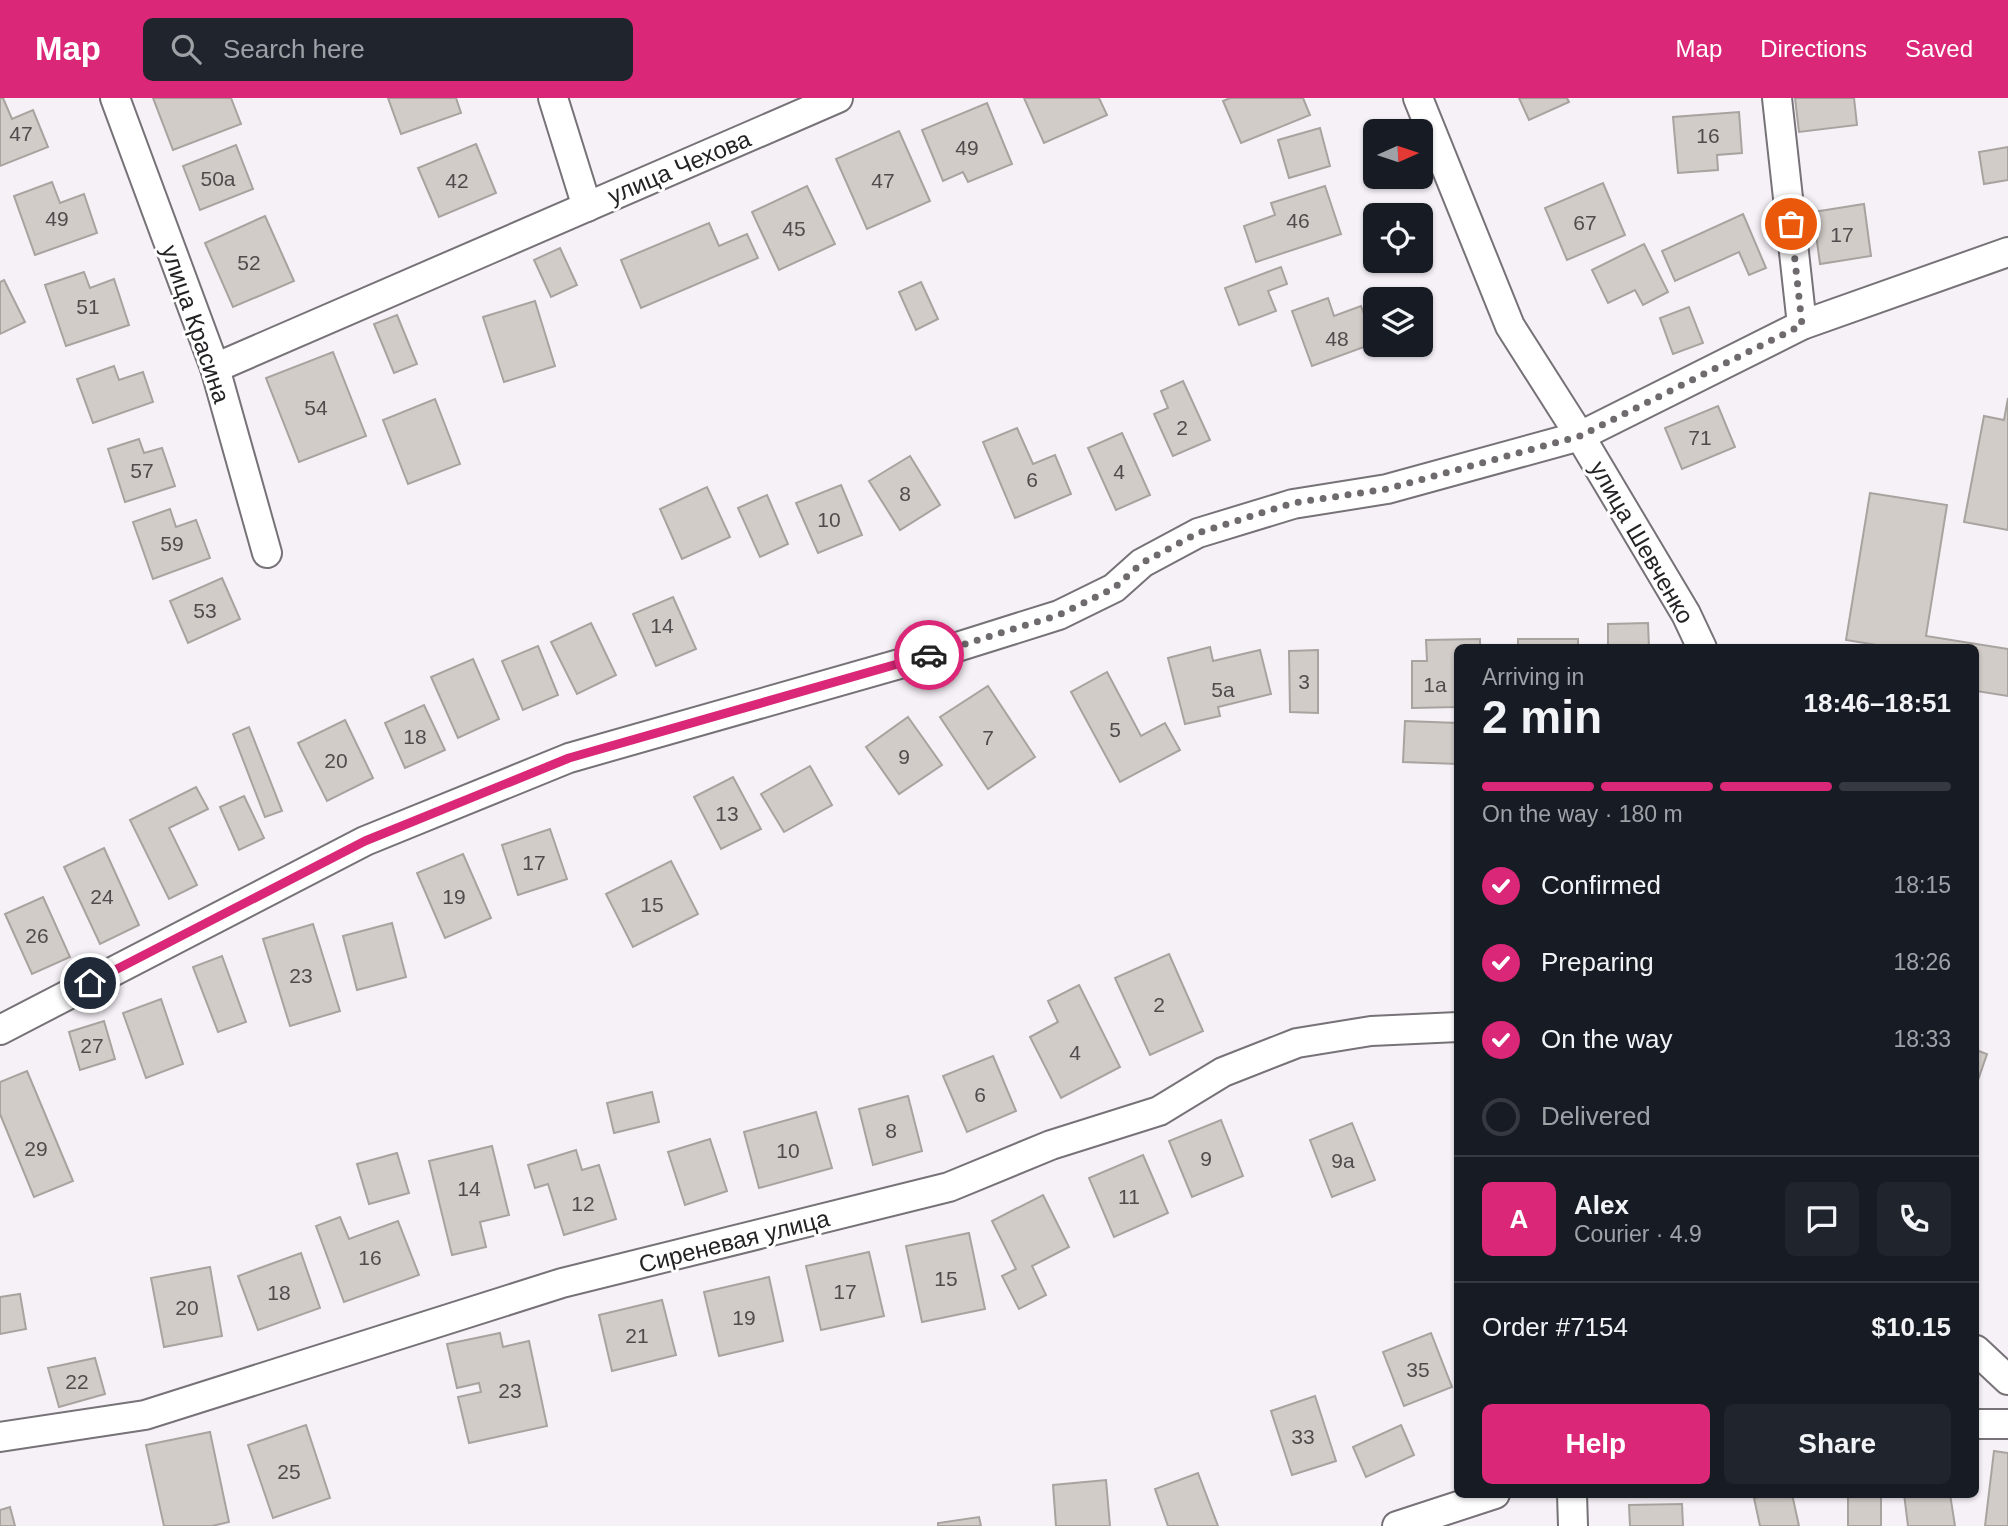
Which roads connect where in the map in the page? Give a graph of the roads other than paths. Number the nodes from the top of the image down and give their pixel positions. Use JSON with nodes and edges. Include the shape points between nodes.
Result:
{"nodes":[{"id":1,"x":115,"y":98,"type":"edge"},
{"id":2,"x":553,"y":98,"type":"edge"},
{"id":3,"x":838,"y":98,"type":"edge"},
{"id":4,"x":1418,"y":98,"type":"edge"},
{"id":5,"x":1777,"y":98,"type":"edge"},
{"id":6,"x":587,"y":207,"type":"junction"},
{"id":7,"x":2008,"y":252,"type":"edge"},
{"id":8,"x":1802,"y":325,"type":"junction"},
{"id":9,"x":215,"y":368,"type":"junction"},
{"id":10,"x":1580,"y":436,"type":"junction"},
{"id":11,"x":267,"y":553,"type":"dead end"},
{"id":12,"x":1700,"y":644,"type":"edge"},
{"id":13,"x":1454,"y":1027,"type":"edge"},
{"id":14,"x":0,"y":1030,"type":"edge"},
{"id":15,"x":1979,"y":1353,"type":"edge"},
{"id":16,"x":2008,"y":1380,"type":"edge"},
{"id":17,"x":2008,"y":1423,"type":"edge"},
{"id":18,"x":1979,"y":1424,"type":"edge"},
{"id":19,"x":0,"y":1437,"type":"edge"},
{"id":20,"x":1483,"y":1498,"type":"edge"},
{"id":21,"x":1572,"y":1498,"type":"edge"},
{"id":22,"x":1397,"y":1526,"type":"edge"},
{"id":23,"x":1573,"y":1526,"type":"edge"}],
"edges":[{"from":1,"to":9,"type":"street","name":"улица Красина"},
{"from":2,"to":6,"type":"street","name":"улица Чехова"},
{"from":3,"to":6,"type":"street","name":"улица Чехова"},
{"from":4,"to":10,"type":"street","name":"улица Шевченко","via":[[1510,326]]},
{"from":5,"to":8,"type":"street"},
{"from":6,"to":9,"type":"street"},
{"from":7,"to":8,"type":"street"},
{"from":8,"to":10,"type":"street"},
{"from":9,"to":11,"type":"street","name":"улица Красина"},
{"from":10,"to":12,"type":"street","name":"улица Шевченко"},
{"from":10,"to":14,"type":"street","via":[[1387,489],[1293,503],[1198,533],[1142,563],[1114,588],[1059,615],[569,758],[365,841]]},
{"from":13,"to":19,"type":"street","name":"Сиреневая улица","via":[[1371,1031],[1297,1043],[1223,1072],[1158,1111],[1051,1145],[948,1187],[562,1283],[145,1415]]},
{"from":15,"to":16,"type":"street"},
{"from":17,"to":18,"type":"street"},
{"from":20,"to":22,"type":"street"},
{"from":21,"to":23,"type":"street"}]}
